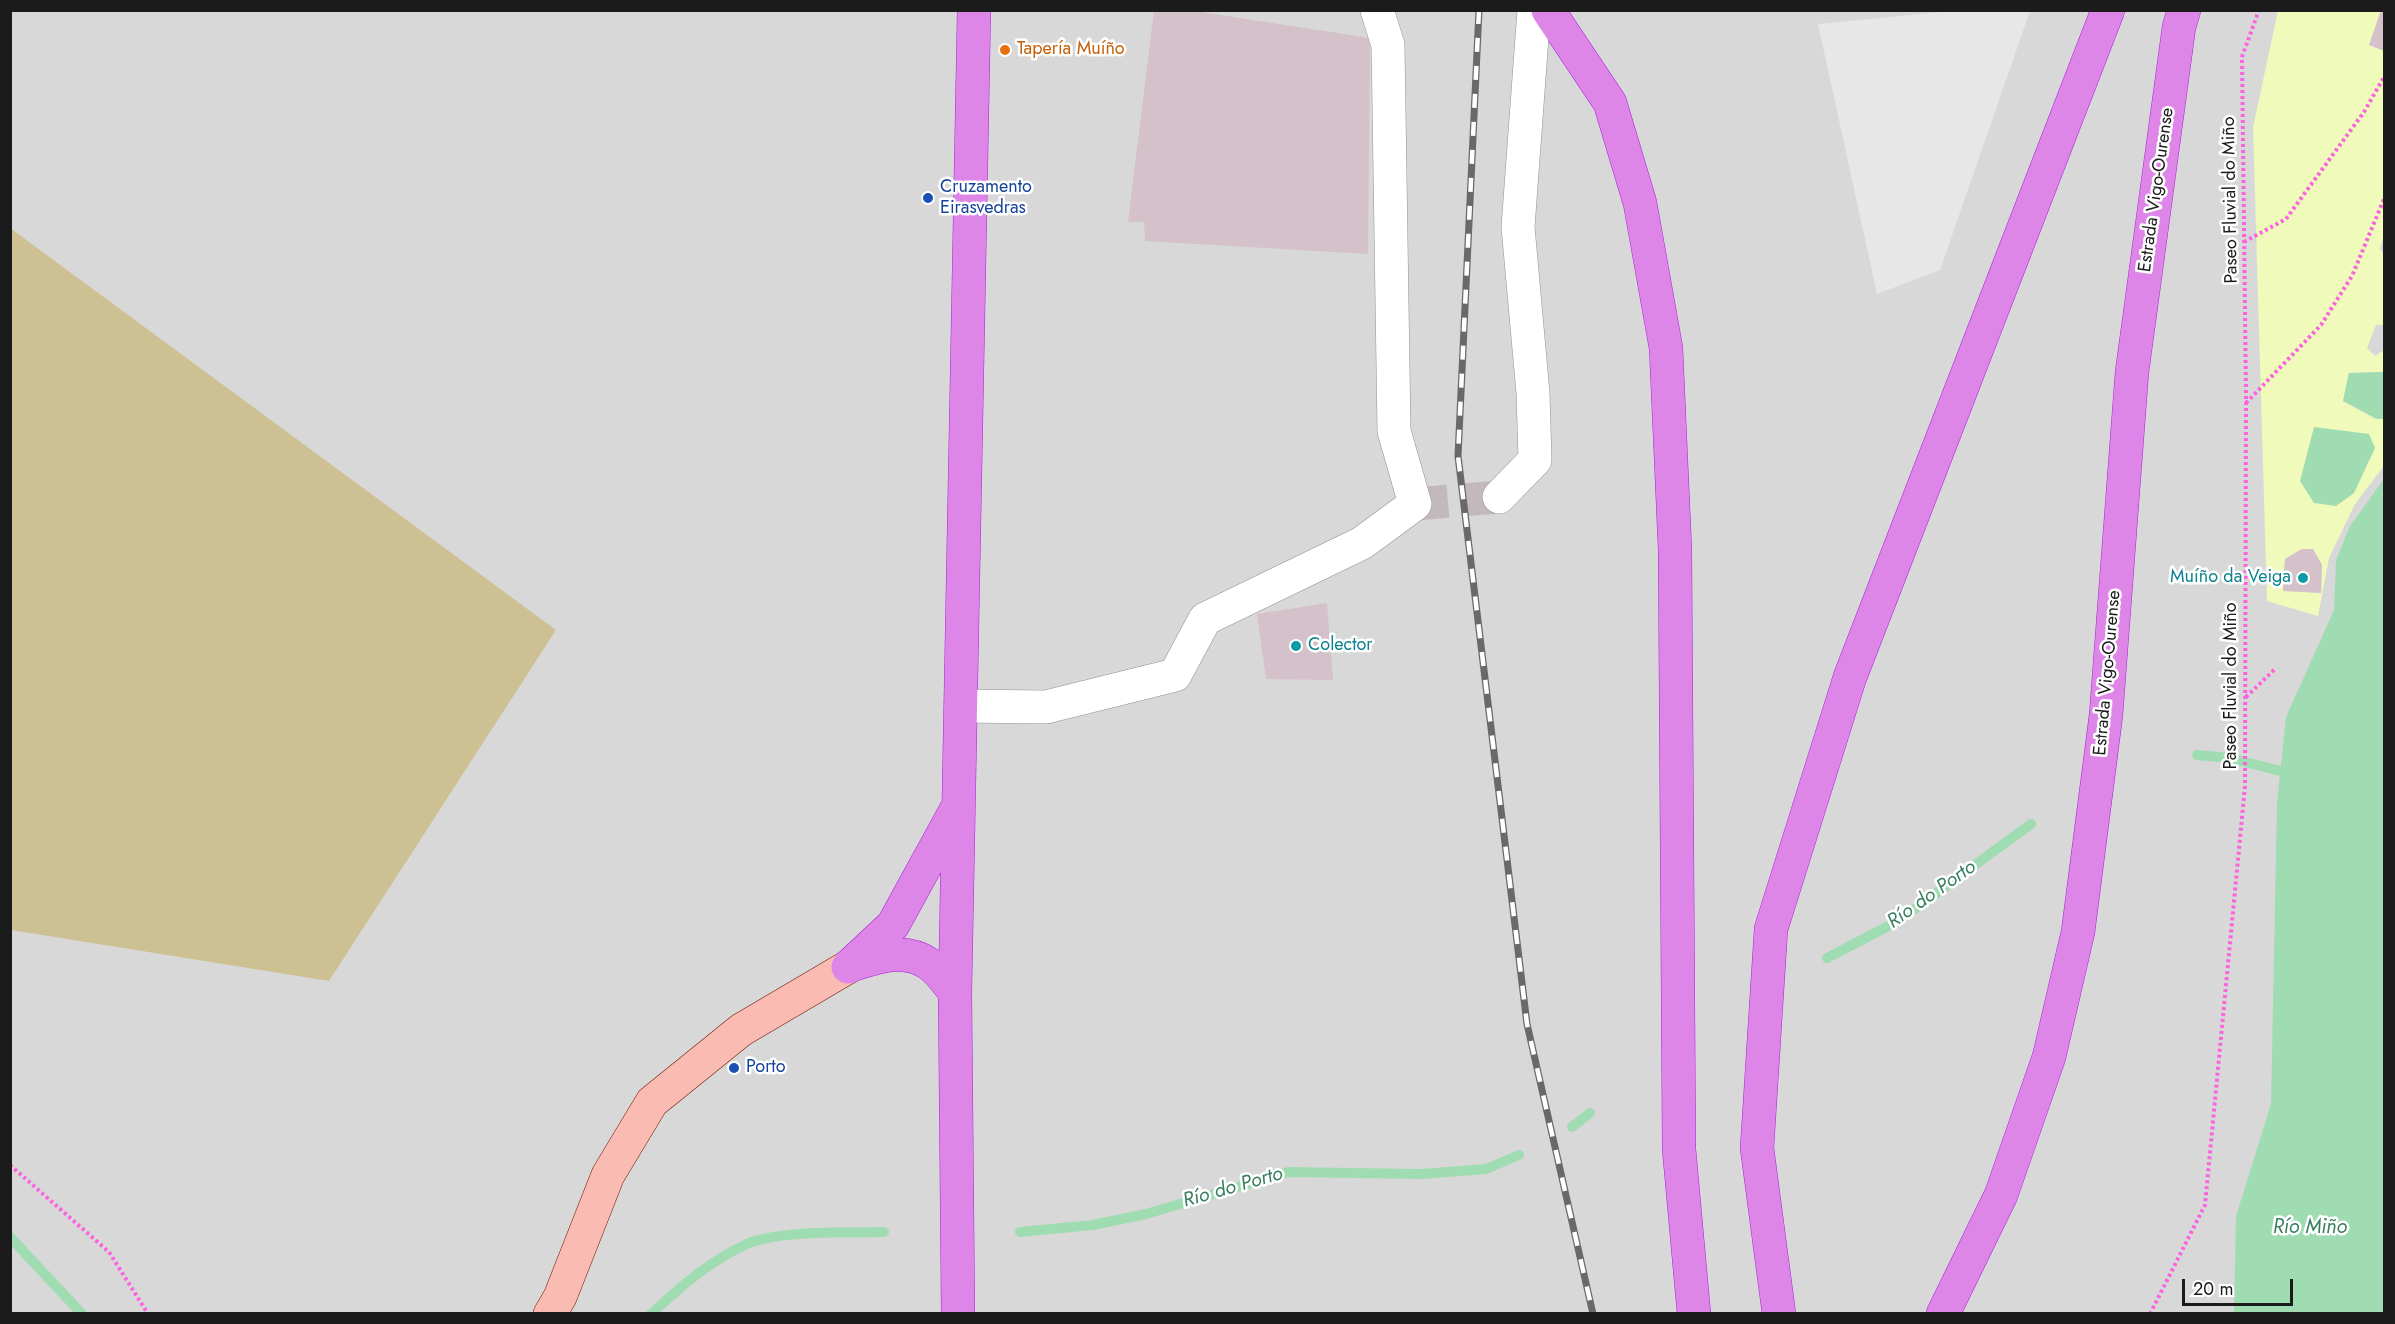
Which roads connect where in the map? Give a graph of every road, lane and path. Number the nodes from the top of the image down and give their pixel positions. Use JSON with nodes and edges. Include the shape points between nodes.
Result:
{"nodes":[{"id":1,"x":974,"y":10,"type":"edge"},
{"id":2,"x":1377,"y":10,"type":"edge"},
{"id":3,"x":1534,"y":10,"type":"edge"},
{"id":4,"x":1548,"y":10,"type":"edge"},
{"id":5,"x":2108,"y":10,"type":"edge"},
{"id":6,"x":2184,"y":10,"type":"edge"},
{"id":7,"x":2259,"y":10,"type":"edge"},
{"id":8,"x":2385,"y":77,"type":"edge"},
{"id":9,"x":2385,"y":199,"type":"edge"},
{"id":10,"x":2244,"y":242,"type":"junction"},
{"id":11,"x":2246,"y":404,"type":"junction"},
{"id":12,"x":1499,"y":497,"type":"tunnel mouth"},
{"id":13,"x":2276,"y":668,"type":"dead end"},
{"id":14,"x":2246,"y":697,"type":"junction"},
{"id":15,"x":962,"y":706,"type":"junction"},
{"id":16,"x":960,"y":801,"type":"junction"},
{"id":17,"x":848,"y":967,"type":"junction"},
{"id":18,"x":955,"y":992,"type":"junction"},
{"id":19,"x":10,"y":1165,"type":"edge"},
{"id":20,"x":148,"y":1314,"type":"edge"},
{"id":21,"x":550,"y":1314,"type":"edge"},
{"id":22,"x":958,"y":1314,"type":"edge"},
{"id":23,"x":1694,"y":1314,"type":"edge"},
{"id":24,"x":1779,"y":1314,"type":"edge"},
{"id":25,"x":1943,"y":1314,"type":"edge"},
{"id":26,"x":2150,"y":1314,"type":"edge"}],
"edges":[{"from":1,"to":15,"type":"highway"},
{"from":2,"to":15,"type":"street","via":[[1388,45],[1395,431],[1415,504],[1362,543],[1205,619],[1175,675],[1046,707]]},
{"from":3,"to":12,"type":"street","via":[[1518,227],[1535,460]]},
{"from":4,"to":23,"type":"highway","via":[[1610,103],[1640,203],[1666,348],[1675,550],[1679,1149]]},
{"from":5,"to":24,"type":"highway","via":[[1850,677],[1771,929],[1757,1148]]},
{"from":6,"to":25,"type":"highway","name":"Estrada Vigo-Ourense","via":[[2132,372],[2106,715],[2078,932],[2049,1057],[2001,1195]]},
{"from":7,"to":10,"type":"path","name":"Paseo Fluvial do Miño","via":[[2242,57]]},
{"from":8,"to":10,"type":"path","via":[[2286,219]]},
{"from":9,"to":11,"type":"path","via":[[2352,276],[2321,325]]},
{"from":10,"to":11,"type":"path","name":"Paseo Fluvial do Miño"},
{"from":11,"to":14,"type":"path","name":"Paseo Fluvial do Miño"},
{"from":13,"to":14,"type":"path"},
{"from":14,"to":26,"type":"path","name":"Paseo Fluvial do Miño","via":[[2245,786],[2205,1205]]},
{"from":15,"to":16,"type":"highway"},
{"from":16,"to":17,"type":"highway","via":[[893,925]]},
{"from":16,"to":18,"type":"highway"},
{"from":17,"to":18,"type":"highway","via":[[888,954],[909,955],[930,964]]},
{"from":17,"to":21,"type":"street","via":[[741,1030],[652,1102],[608,1175]]},
{"from":18,"to":22,"type":"highway"},
{"from":19,"to":20,"type":"path","via":[[109,1252]]}]}
